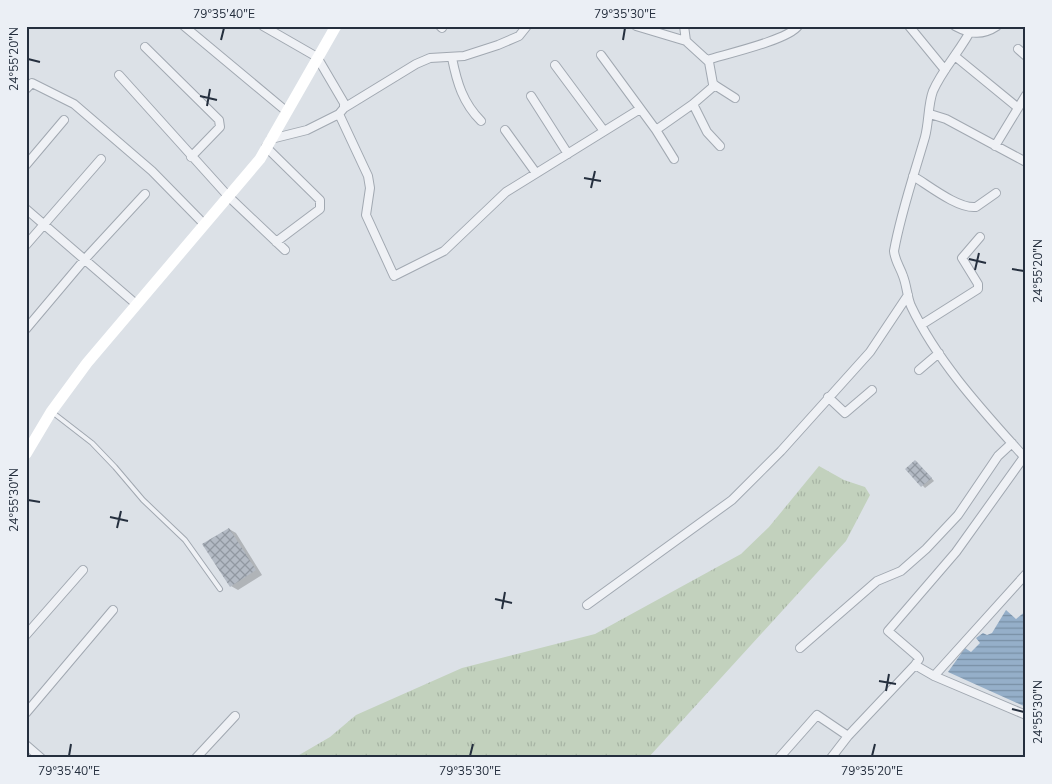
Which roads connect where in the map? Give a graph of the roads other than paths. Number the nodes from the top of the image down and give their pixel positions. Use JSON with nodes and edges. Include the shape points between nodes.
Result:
{"nodes":[{"id":1,"x":184,"y":26,"type":"edge"},
{"id":2,"x":263,"y":26,"type":"edge"},
{"id":3,"x":336,"y":26,"type":"edge"},
{"id":4,"x":527,"y":26,"type":"edge"},
{"id":5,"x":636,"y":26,"type":"edge"},
{"id":6,"x":684,"y":26,"type":"edge"},
{"id":7,"x":798,"y":26,"type":"edge"},
{"id":8,"x":909,"y":26,"type":"edge"},
{"id":9,"x":955,"y":26,"type":"edge"},
{"id":10,"x":997,"y":26,"type":"edge"},
{"id":11,"x":971,"y":30,"type":"edge"},
{"id":12,"x":686,"y":41,"type":"junction"},
{"id":13,"x":145,"y":47,"type":"dead end"},
{"id":14,"x":1018,"y":49,"type":"dead end"},
{"id":15,"x":601,"y":55,"type":"dead end"},
{"id":16,"x":1026,"y":56,"type":"edge"},
{"id":17,"x":317,"y":57,"type":"junction"},
{"id":18,"x":956,"y":57,"type":"junction"},
{"id":19,"x":452,"y":58,"type":"junction"},
{"id":20,"x":707,"y":60,"type":"junction"},
{"id":21,"x":555,"y":65,"type":"dead end"},
{"id":22,"x":945,"y":70,"type":"junction"},
{"id":23,"x":119,"y":75,"type":"dead end"},
{"id":24,"x":28,"y":83,"type":"edge"},
{"id":25,"x":715,"y":85,"type":"junction"},
{"id":26,"x":1026,"y":94,"type":"edge"},
{"id":27,"x":531,"y":96,"type":"dead end"},
{"id":28,"x":735,"y":98,"type":"dead end"},
{"id":29,"x":693,"y":104,"type":"junction"},
{"id":30,"x":1017,"y":107,"type":"junction"},
{"id":31,"x":640,"y":109,"type":"junction"},
{"id":32,"x":286,"y":111,"type":"junction"},
{"id":33,"x":341,"y":111,"type":"junction"},
{"id":34,"x":930,"y":114,"type":"junction"},
{"id":35,"x":64,"y":120,"type":"dead end"},
{"id":36,"x":481,"y":121,"type":"dead end"},
{"id":37,"x":504,"y":130,"type":"dead end"},
{"id":38,"x":656,"y":130,"type":"junction"},
{"id":39,"x":604,"y":131,"type":"junction"},
{"id":40,"x":269,"y":143,"type":"junction"},
{"id":41,"x":720,"y":146,"type":"dead end"},
{"id":42,"x":995,"y":146,"type":"junction"},
{"id":43,"x":568,"y":154,"type":"junction"},
{"id":44,"x":191,"y":156,"type":"junction"},
{"id":45,"x":101,"y":159,"type":"dead end"},
{"id":46,"x":674,"y":159,"type":"dead end"},
{"id":47,"x":1026,"y":162,"type":"edge"},
{"id":48,"x":26,"y":165,"type":"edge"},
{"id":49,"x":536,"y":173,"type":"junction"},
{"id":50,"x":912,"y":176,"type":"junction"},
{"id":51,"x":996,"y":193,"type":"dead end"},
{"id":52,"x":145,"y":194,"type":"dead end"},
{"id":53,"x":228,"y":196,"type":"junction"},
{"id":54,"x":26,"y":209,"type":"edge"},
{"id":55,"x":45,"y":224,"type":"junction"},
{"id":56,"x":204,"y":224,"type":"junction"},
{"id":57,"x":980,"y":237,"type":"dead end"},
{"id":58,"x":276,"y":242,"type":"junction"},
{"id":59,"x":26,"y":246,"type":"edge"},
{"id":60,"x":285,"y":250,"type":"dead end"},
{"id":61,"x":85,"y":259,"type":"junction"},
{"id":62,"x":908,"y":295,"type":"junction"},
{"id":63,"x":136,"y":304,"type":"junction"},
{"id":64,"x":921,"y":325,"type":"junction"},
{"id":65,"x":26,"y":329,"type":"edge"},
{"id":66,"x":940,"y":353,"type":"junction"},
{"id":67,"x":919,"y":370,"type":"dead end"},
{"id":68,"x":872,"y":390,"type":"dead end"},
{"id":69,"x":828,"y":398,"type":"junction"},
{"id":70,"x":51,"y":412,"type":"junction"},
{"id":71,"x":1012,"y":443,"type":"junction"},
{"id":72,"x":26,"y":454,"type":"edge"},
{"id":73,"x":1025,"y":458,"type":"edge"},
{"id":74,"x":84,"y":570,"type":"dead end"},
{"id":75,"x":1026,"y":574,"type":"edge"},
{"id":76,"x":220,"y":588,"type":"dead end"},
{"id":77,"x":587,"y":605,"type":"dead end"},
{"id":78,"x":113,"y":610,"type":"dead end"},
{"id":79,"x":26,"y":635,"type":"edge"},
{"id":80,"x":800,"y":648,"type":"dead end"},
{"id":81,"x":915,"y":665,"type":"junction"},
{"id":82,"x":934,"y":676,"type":"junction"},
{"id":83,"x":26,"y":713,"type":"edge"},
{"id":84,"x":1026,"y":715,"type":"edge"},
{"id":85,"x":235,"y":716,"type":"dead end"},
{"id":86,"x":848,"y":736,"type":"junction"},
{"id":87,"x":26,"y":745,"type":"edge"},
{"id":88,"x":41,"y":758,"type":"edge"},
{"id":89,"x":196,"y":758,"type":"edge"},
{"id":90,"x":779,"y":758,"type":"edge"},
{"id":91,"x":831,"y":758,"type":"edge"}],
"edges":[{"from":1,"to":32,"type":"street"},
{"from":2,"to":17,"type":"street"},
{"from":3,"to":17,"type":"street"},
{"from":4,"to":19,"type":"street","via":[[519,36],[498,45]]},
{"from":5,"to":12,"type":"street"},
{"from":6,"to":12,"type":"street"},
{"from":7,"to":20,"type":"street","via":[[794,32],[777,39]]},
{"from":8,"to":22,"type":"street"},
{"from":9,"to":11,"type":"street"},
{"from":10,"to":11,"type":"street","via":[[982,33]]},
{"from":11,"to":18,"type":"street"},
{"from":12,"to":20,"type":"street"},
{"from":13,"to":44,"type":"street","via":[[219,120],[220,127]]},
{"from":14,"to":16,"type":"street"},
{"from":15,"to":31,"type":"street"},
{"from":17,"to":32,"type":"street"},
{"from":17,"to":33,"type":"street","via":[[344,103]]},
{"from":18,"to":22,"type":"street"},
{"from":18,"to":30,"type":"street"},
{"from":19,"to":33,"type":"street","via":[[430,58],[416,64]]},
{"from":19,"to":36,"type":"street","via":[[468,108]]},
{"from":20,"to":25,"type":"street"},
{"from":21,"to":39,"type":"street"},
{"from":22,"to":34,"type":"street","via":[[932,94]]},
{"from":23,"to":44,"type":"street"},
{"from":24,"to":56,"type":"street","via":[[74,104],[152,171]]},
{"from":25,"to":28,"type":"street"},
{"from":25,"to":29,"type":"street"},
{"from":26,"to":30,"type":"street"},
{"from":27,"to":43,"type":"street"},
{"from":29,"to":38,"type":"street"},
{"from":29,"to":41,"type":"street","via":[[707,132]]},
{"from":30,"to":42,"type":"street"},
{"from":31,"to":38,"type":"street"},
{"from":31,"to":39,"type":"street"},
{"from":32,"to":40,"type":"street"},
{"from":33,"to":40,"type":"street","via":[[307,130]]},
{"from":33,"to":49,"type":"street","via":[[368,176],[370,188],[366,215],[394,276],[444,252],[506,192]]},
{"from":34,"to":42,"type":"street","via":[[946,119]]},
{"from":34,"to":50,"type":"street"},
{"from":35,"to":48,"type":"street"},
{"from":37,"to":49,"type":"street"},
{"from":38,"to":46,"type":"street"},
{"from":39,"to":43,"type":"street"},
{"from":40,"to":53,"type":"street"},
{"from":40,"to":58,"type":"street","via":[[322,205]]},
{"from":42,"to":47,"type":"street"},
{"from":43,"to":49,"type":"street"},
{"from":44,"to":53,"type":"street"},
{"from":45,"to":55,"type":"street"},
{"from":50,"to":51,"type":"street","via":[[972,208]]},
{"from":50,"to":62,"type":"street","via":[[894,251]]},
{"from":52,"to":61,"type":"street"},
{"from":53,"to":56,"type":"street"},
{"from":53,"to":58,"type":"street"},
{"from":54,"to":55,"type":"street"},
{"from":55,"to":59,"type":"street"},
{"from":55,"to":61,"type":"street"},
{"from":56,"to":63,"type":"street"},
{"from":57,"to":64,"type":"street","via":[[962,258],[978,288]]},
{"from":58,"to":60,"type":"street"},
{"from":61,"to":63,"type":"street"},
{"from":61,"to":65,"type":"street"},
{"from":62,"to":64,"type":"street"},
{"from":62,"to":69,"type":"street","via":[[870,352]]},
{"from":63,"to":70,"type":"street","via":[[86,363]]},
{"from":64,"to":66,"type":"street"},
{"from":66,"to":67,"type":"street"},
{"from":66,"to":71,"type":"street","via":[[950,370]]},
{"from":68,"to":69,"type":"street","via":[[845,413]]},
{"from":69,"to":77,"type":"street","via":[[732,500]]},
{"from":70,"to":72,"type":"street"},
{"from":70,"to":76,"type":"lane","via":[[92,443],[143,500],[185,540]]},
{"from":71,"to":73,"type":"street"},
{"from":71,"to":80,"type":"street","via":[[998,456],[958,515],[926,549],[901,571],[877,581]]},
{"from":73,"to":81,"type":"street","via":[[956,552],[888,631],[917,656]]},
{"from":74,"to":79,"type":"street"},
{"from":75,"to":82,"type":"street"},
{"from":78,"to":83,"type":"street"},
{"from":81,"to":82,"type":"street"},
{"from":81,"to":86,"type":"street"},
{"from":82,"to":84,"type":"street"},
{"from":85,"to":89,"type":"street"},
{"from":86,"to":90,"type":"street","via":[[817,715]]},
{"from":86,"to":91,"type":"street"},
{"from":87,"to":88,"type":"street"}]}
